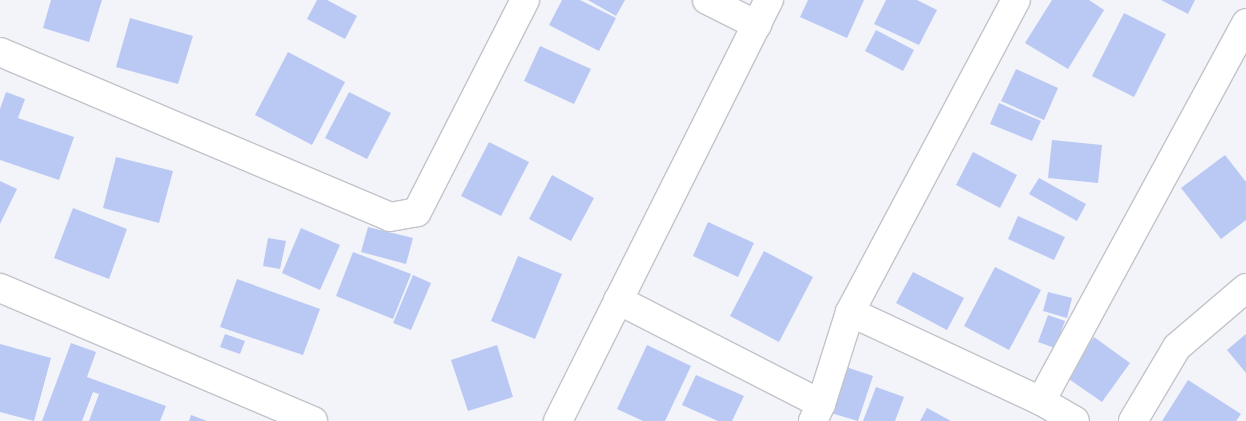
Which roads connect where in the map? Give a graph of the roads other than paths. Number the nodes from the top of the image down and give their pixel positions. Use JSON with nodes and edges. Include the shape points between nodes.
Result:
{"nodes":[{"id":1,"x":525,"y":0,"type":"edge"},
{"id":2,"x":707,"y":0,"type":"edge"},
{"id":3,"x":769,"y":0,"type":"edge"},
{"id":4,"x":1016,"y":0,"type":"edge"},
{"id":5,"x":1246,"y":23,"type":"edge"},
{"id":6,"x":757,"y":25,"type":"junction"},
{"id":7,"x":0,"y":52,"type":"edge"},
{"id":8,"x":0,"y":288,"type":"edge"},
{"id":9,"x":1246,"y":288,"type":"edge"},
{"id":10,"x":618,"y":300,"type":"junction"},
{"id":11,"x":850,"y":312,"type":"junction"},
{"id":12,"x":1040,"y":401,"type":"junction"},
{"id":13,"x":817,"y":412,"type":"edge"},
{"id":14,"x":313,"y":421,"type":"edge"},
{"id":15,"x":558,"y":421,"type":"edge"},
{"id":16,"x":1075,"y":421,"type":"edge"},
{"id":17,"x":1133,"y":421,"type":"edge"}],
"edges":[{"from":1,"to":7,"type":"street","via":[[418,212],[390,217]]},
{"from":2,"to":6,"type":"street"},
{"from":3,"to":6,"type":"street"},
{"from":4,"to":11,"type":"street"},
{"from":5,"to":12,"type":"street"},
{"from":6,"to":10,"type":"street"},
{"from":8,"to":14,"type":"street"},
{"from":9,"to":17,"type":"street","via":[[1177,347]]},
{"from":10,"to":13,"type":"street"},
{"from":10,"to":15,"type":"street"},
{"from":11,"to":12,"type":"street"},
{"from":11,"to":13,"type":"street"},
{"from":12,"to":16,"type":"street"}]}
